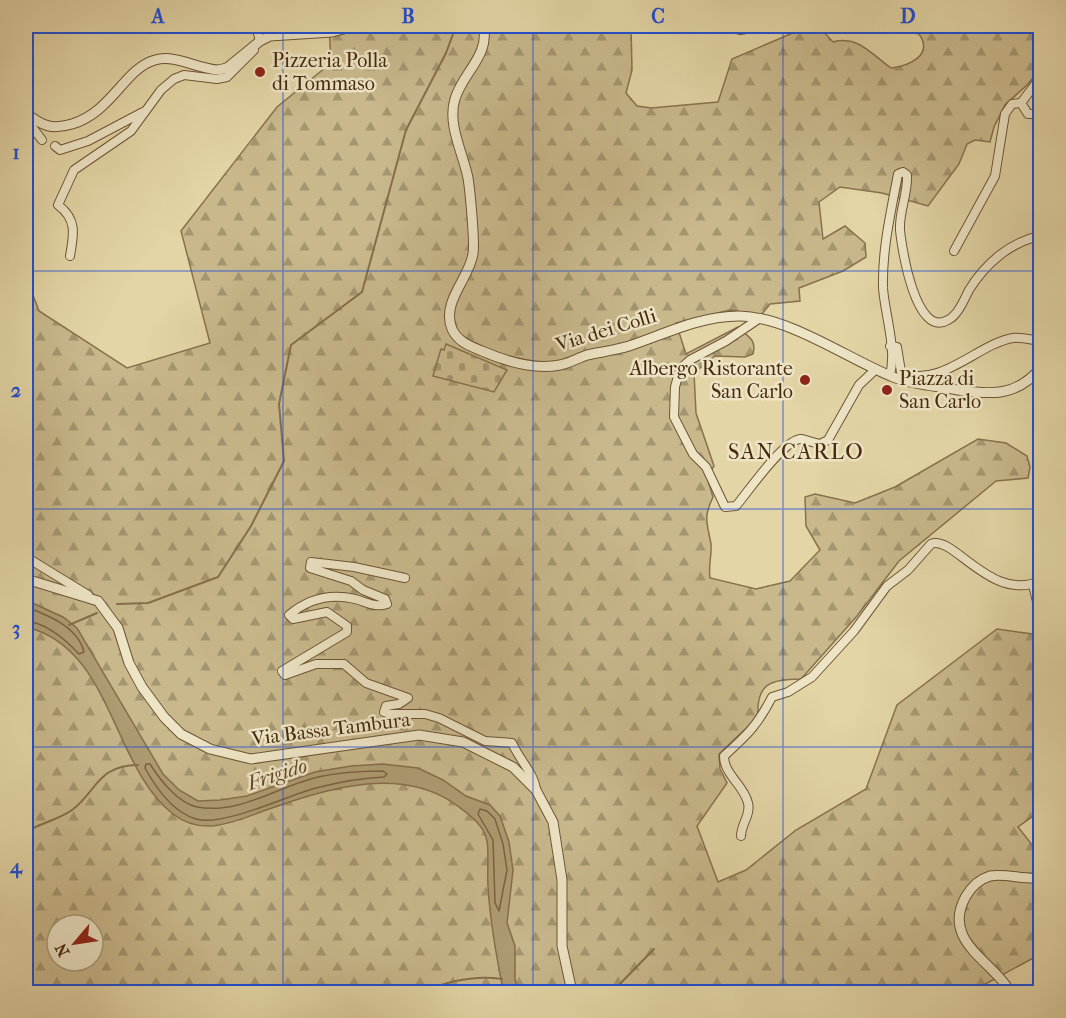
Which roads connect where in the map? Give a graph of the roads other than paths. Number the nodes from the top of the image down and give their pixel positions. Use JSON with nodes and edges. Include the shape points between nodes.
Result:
{"nodes":[{"id":1,"x":256,"y":26,"type":"edge"},
{"id":2,"x":355,"y":26,"type":"edge"},
{"id":3,"x":483,"y":26,"type":"edge"},
{"id":4,"x":727,"y":26,"type":"edge"},
{"id":5,"x":766,"y":26,"type":"edge"},
{"id":6,"x":263,"y":39,"type":"junction"},
{"id":7,"x":1041,"y":78,"type":"edge"},
{"id":8,"x":1021,"y":104,"type":"junction"},
{"id":9,"x":145,"y":111,"type":"junction"},
{"id":10,"x":26,"y":113,"type":"edge"},
{"id":11,"x":1041,"y":114,"type":"edge"},
{"id":12,"x":26,"y":119,"type":"edge"},
{"id":13,"x":42,"y":140,"type":"dead end"},
{"id":14,"x":55,"y":146,"type":"dead end"},
{"id":15,"x":1041,"y":236,"type":"edge"},
{"id":16,"x":954,"y":251,"type":"dead end"},
{"id":17,"x":70,"y":256,"type":"dead end"},
{"id":18,"x":760,"y":318,"type":"junction"},
{"id":19,"x":1041,"y":341,"type":"edge"},
{"id":20,"x":890,"y":346,"type":"junction"},
{"id":21,"x":876,"y":369,"type":"junction"},
{"id":22,"x":1041,"y":369,"type":"edge"},
{"id":23,"x":890,"y":375,"type":"junction"},
{"id":24,"x":26,"y":557,"type":"edge"},
{"id":25,"x":405,"y":578,"type":"dead end"},
{"id":26,"x":26,"y":579,"type":"edge"},
{"id":27,"x":1037,"y":583,"type":"edge"},
{"id":28,"x":98,"y":601,"type":"junction"},
{"id":29,"x":1041,"y":614,"type":"edge"},
{"id":30,"x":536,"y":790,"type":"junction"},
{"id":31,"x":741,"y":836,"type":"dead end"},
{"id":32,"x":1041,"y":878,"type":"edge"},
{"id":33,"x":572,"y":993,"type":"edge"},
{"id":34,"x":1010,"y":993,"type":"edge"}],
"edges":[{"from":1,"to":6,"type":"street"},
{"from":2,"to":6,"type":"street"},
{"from":3,"to":18,"type":"street","name":"Via dei Colli","via":[[484,44],[454,99],[453,112],[468,179],[474,251],[469,270],[452,299],[452,329],[462,342],[500,359],[560,365],[629,346],[678,327],[729,317]]},
{"from":4,"to":5,"type":"street","via":[[740,30]]},
{"from":6,"to":9,"type":"street","via":[[227,77],[180,76],[161,90]]},
{"from":6,"to":10,"type":"street","via":[[242,58],[218,70],[165,59],[147,63],[94,114],[70,124],[51,128]]},
{"from":7,"to":8,"type":"street"},
{"from":8,"to":11,"type":"street","via":[[1028,114]]},
{"from":8,"to":16,"type":"street","via":[[1012,104],[1005,114],[995,176]]},
{"from":9,"to":14,"type":"street","via":[[83,142],[60,150]]},
{"from":9,"to":17,"type":"street","via":[[131,132],[74,170],[54,203],[65,209],[74,225]]},
{"from":12,"to":13,"type":"street"},
{"from":15,"to":20,"type":"street","via":[[1011,245],[986,269],[954,316],[933,322],[921,312],[905,256],[900,229],[907,175],[898,174],[884,250],[883,288]]},
{"from":18,"to":21,"type":"street","name":"Via dei Colli"},
{"from":18,"to":21,"type":"street","via":[[726,342],[690,360],[680,369],[675,387],[674,417],[693,454],[706,467],[725,507],[736,506],[765,468],[792,443],[801,439],[820,444],[828,440],[859,385]]},
{"from":19,"to":20,"type":"street","via":[[1016,337],[962,363],[919,375],[901,372],[897,347]]},
{"from":20,"to":23,"type":"street"},
{"from":21,"to":23,"type":"street","name":"Via dei Colli"},
{"from":22,"to":23,"type":"street","name":"Via dei Colli","via":[[1018,389],[994,393],[913,383]]},
{"from":24,"to":28,"type":"street"},
{"from":25,"to":30,"type":"street","via":[[311,562],[312,569],[351,581],[385,598],[387,604],[379,606],[330,596],[318,597],[294,611],[289,615],[293,619],[327,612],[347,626],[347,632],[282,671],[285,675],[316,664],[344,664],[366,683],[408,699],[386,706],[384,712],[425,714],[485,741],[512,743],[520,762],[535,779]]},
{"from":26,"to":28,"type":"street"},
{"from":27,"to":29,"type":"street"},
{"from":27,"to":31,"type":"street","via":[[1016,587],[1002,582],[942,544],[931,544],[887,586],[812,678],[771,697],[752,731],[724,756],[727,770],[749,806]]},
{"from":28,"to":30,"type":"street","name":"Via Bassa Tambura","via":[[118,628],[142,687],[164,717],[181,734],[210,749],[251,759],[399,736],[438,737],[494,755]]},
{"from":30,"to":33,"type":"street","name":"Via Bassa Tambura","via":[[553,822],[560,854],[562,946]]},
{"from":32,"to":34,"type":"street","via":[[990,876],[971,887],[961,908],[962,931],[968,945]]}]}
